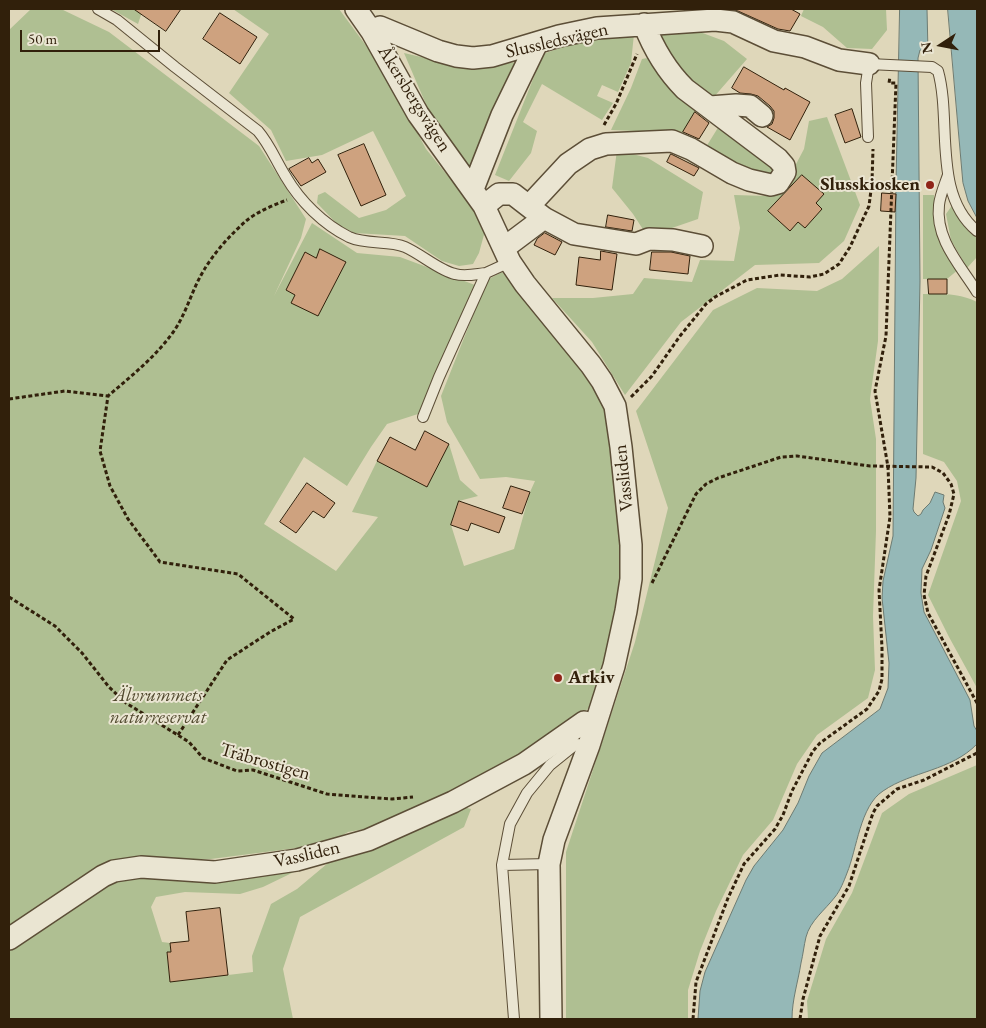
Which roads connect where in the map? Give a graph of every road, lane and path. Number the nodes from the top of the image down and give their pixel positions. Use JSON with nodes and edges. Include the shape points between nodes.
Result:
{"nodes":[{"id":1,"x":98,"y":9,"type":"edge"},
{"id":2,"x":356,"y":9,"type":"edge"},
{"id":3,"x":644,"y":24,"type":"junction"},
{"id":4,"x":372,"y":32,"type":"junction"},
{"id":5,"x":537,"y":43,"type":"junction"},
{"id":6,"x":869,"y":64,"type":"junction"},
{"id":7,"x":896,"y":83,"type":"dead end"},
{"id":8,"x":710,"y":107,"type":"junction"},
{"id":9,"x":762,"y":116,"type":"dead end"},
{"id":10,"x":871,"y":142,"type":"joint"},
{"id":11,"x":590,"y":149,"type":"junction"},
{"id":12,"x":948,"y":174,"type":"junction"},
{"id":13,"x":299,"y":195,"type":"junction"},
{"id":14,"x":478,"y":197,"type":"junction"},
{"id":15,"x":536,"y":212,"type":"junction"},
{"id":16,"x":977,"y":231,"type":"edge"},
{"id":17,"x":702,"y":246,"type":"dead end"},
{"id":18,"x":507,"y":255,"type":"junction"},
{"id":19,"x":486,"y":273,"type":"junction"},
{"id":20,"x":977,"y":292,"type":"edge"},
{"id":21,"x":108,"y":396,"type":"junction"},
{"id":22,"x":9,"y":399,"type":"edge"},
{"id":23,"x":615,"y":406,"type":"junction"},
{"id":24,"x":423,"y":417,"type":"dead end"},
{"id":25,"x":889,"y":467,"type":"junction"},
{"id":26,"x":650,"y":587,"type":"dead end"},
{"id":27,"x":9,"y":597,"type":"edge"},
{"id":28,"x":977,"y":703,"type":"edge"},
{"id":29,"x":595,"y":725,"type":"junction"},
{"id":30,"x":178,"y":735,"type":"junction"},
{"id":31,"x":589,"y":746,"type":"junction"},
{"id":32,"x":977,"y":753,"type":"edge"},
{"id":33,"x":421,"y":796,"type":"dead end"},
{"id":34,"x":549,"y":864,"type":"junction"},
{"id":35,"x":502,"y":865,"type":"junction"},
{"id":36,"x":9,"y":939,"type":"edge"},
{"id":37,"x":514,"y":1019,"type":"edge"},
{"id":38,"x":551,"y":1019,"type":"edge"},
{"id":39,"x":693,"y":1019,"type":"edge"},
{"id":40,"x":800,"y":1019,"type":"edge"}],
"edges":[{"from":1,"to":13,"type":"lane","via":[[117,20],[258,131]]},
{"from":2,"to":4,"type":"street","name":"Åkersbergsvägen"},
{"from":3,"to":5,"type":"street","name":"Slussledsvägen","via":[[597,28]]},
{"from":3,"to":6,"type":"street","name":"Slussledsvägen","via":[[733,22],[774,41],[805,47],[839,60]]},
{"from":3,"to":8,"type":"street","via":[[653,48],[674,78]]},
{"from":3,"to":11,"type":"path","via":[[634,63],[616,104]]},
{"from":4,"to":5,"type":"street","name":"Slussledsvägen","via":[[380,27],[438,51],[472,58],[492,56]]},
{"from":4,"to":14,"type":"street","name":"Åkersbergsvägen","via":[[418,114]]},
{"from":5,"to":14,"type":"street","via":[[502,115]]},
{"from":6,"to":10,"type":"lane","via":[[866,83]]},
{"from":6,"to":12,"type":"lane","name":"Slussledsvägen","via":[[932,67],[938,71]]},
{"from":7,"to":25,"type":"path","via":[[886,336],[875,391]]},
{"from":8,"to":9,"type":"street","via":[[750,106]]},
{"from":8,"to":11,"type":"street","via":[[778,159],[785,172],[778,182],[771,185],[740,176],[672,141],[606,144]]},
{"from":10,"to":23,"type":"path","via":[[869,206],[839,264],[824,274],[810,277],[780,275],[747,280],[715,296],[680,336],[652,376],[630,398]]},
{"from":11,"to":15,"type":"street","via":[[568,164]]},
{"from":12,"to":16,"type":"lane","name":"Slussledsvägen","via":[[962,214]]},
{"from":12,"to":20,"type":"lane","name":"Slussledsvägen","via":[[939,204],[940,225],[947,248]]},
{"from":13,"to":19,"type":"lane","via":[[313,211],[350,237],[401,245],[456,275]]},
{"from":13,"to":21,"type":"path","via":[[270,206],[241,226],[203,271],[172,334],[150,360]]},
{"from":14,"to":15,"type":"street","via":[[514,194]]},
{"from":14,"to":18,"type":"street","name":"Åkersbergsvägen"},
{"from":15,"to":17,"type":"street","via":[[574,234],[636,244],[649,239]]},
{"from":15,"to":18,"type":"street","via":[[528,230],[516,237]]},
{"from":18,"to":19,"type":"lane"},
{"from":18,"to":23,"type":"street","name":"Vassliden","via":[[524,284],[591,365]]},
{"from":19,"to":24,"type":"lane"},
{"from":21,"to":22,"type":"path","via":[[65,391]]},
{"from":21,"to":30,"type":"path","via":[[100,451],[110,486],[128,519],[160,562],[238,574],[294,619],[227,660]]},
{"from":23,"to":29,"type":"street","name":"Vassliden","via":[[631,545],[631,579],[614,666]]},
{"from":25,"to":26,"type":"path","via":[[781,457],[706,484],[696,494]]},
{"from":25,"to":28,"type":"path","via":[[932,467],[943,473],[951,484],[954,494],[949,515],[926,576],[924,594],[928,613]]},
{"from":25,"to":39,"type":"path","via":[[890,517],[879,590],[882,679],[879,691],[867,709],[813,751],[783,815],[744,864],[696,982]]},
{"from":27,"to":30,"type":"path","name":"Träbrostigen","via":[[55,626],[126,704]]},
{"from":29,"to":31,"type":"street","name":"Vassliden"},
{"from":29,"to":36,"type":"street","name":"Vassliden","via":[[584,722],[548,748],[490,782],[368,840],[296,860],[215,872],[141,867],[114,871]]},
{"from":30,"to":33,"type":"path","name":"Träbrostigen","via":[[203,758],[237,770],[254,770],[327,794],[392,799]]},
{"from":31,"to":34,"type":"street","name":"Vassliden","via":[[554,840]]},
{"from":31,"to":35,"type":"lane","via":[[576,744],[550,766],[527,793],[510,824]]},
{"from":32,"to":40,"type":"path","via":[[924,780],[897,789],[877,806],[849,886],[820,936]]},
{"from":34,"to":35,"type":"lane"},
{"from":34,"to":38,"type":"street","name":"Vassliden"},
{"from":35,"to":37,"type":"lane"}]}
